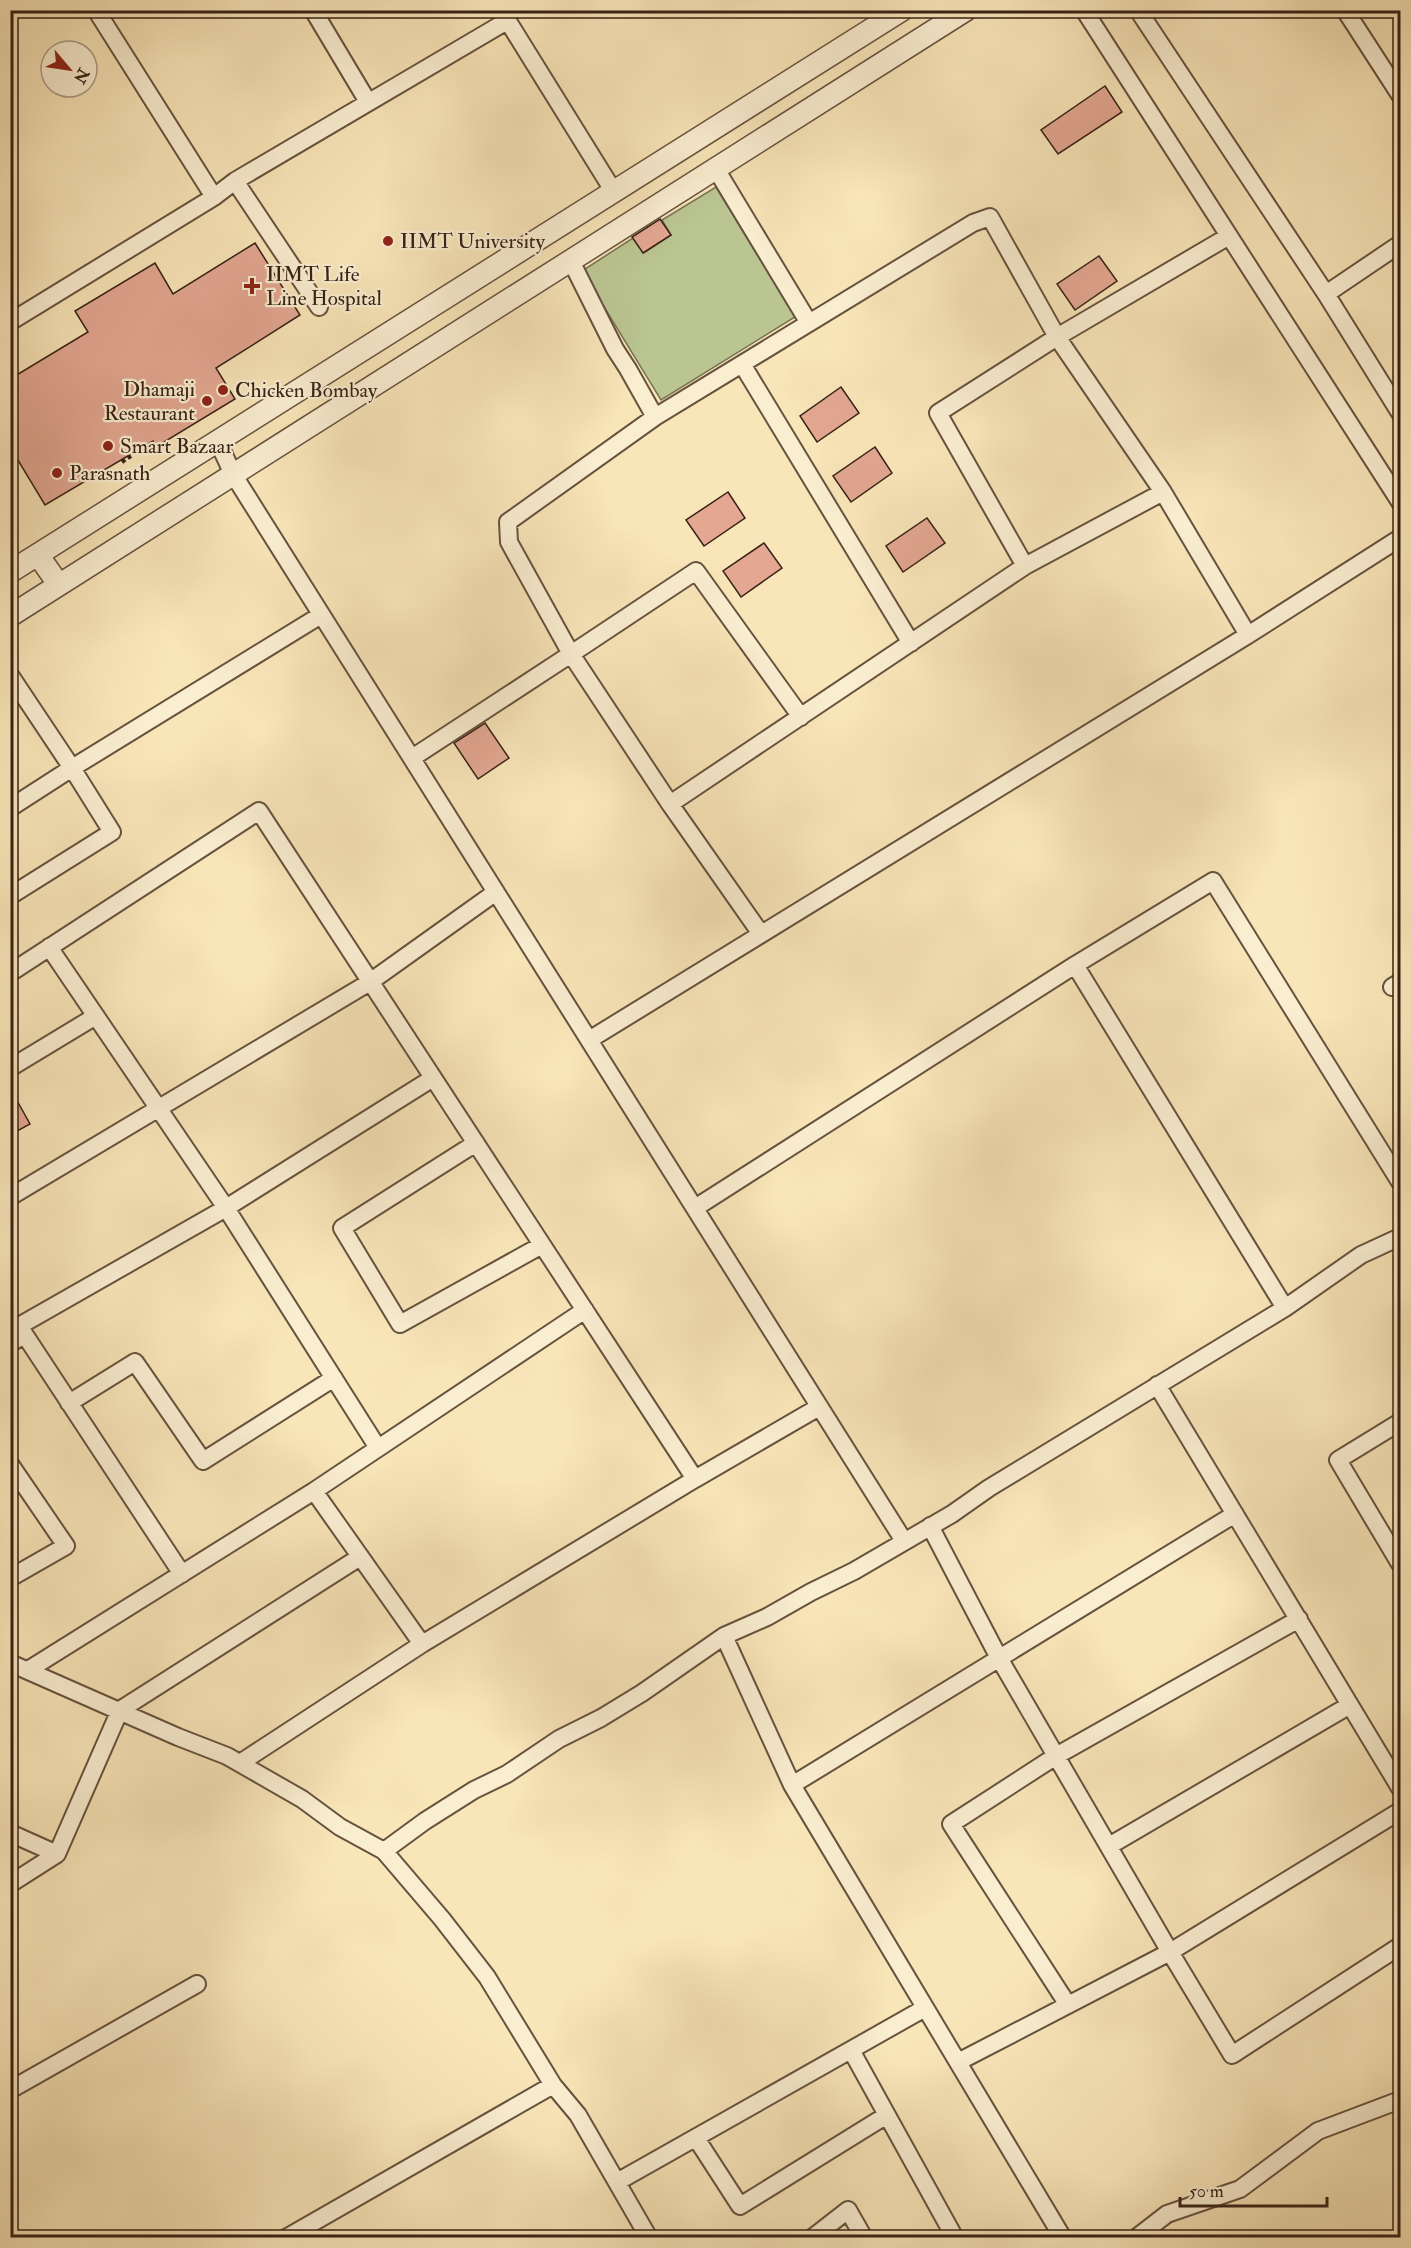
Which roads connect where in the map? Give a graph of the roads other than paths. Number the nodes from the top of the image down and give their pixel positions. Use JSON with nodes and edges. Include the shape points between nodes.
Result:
{"nodes":[{"id":1,"x":96,"y":10,"type":"edge"},
{"id":2,"x":313,"y":10,"type":"edge"},
{"id":3,"x":902,"y":10,"type":"edge"},
{"id":4,"x":966,"y":10,"type":"edge"},
{"id":5,"x":1084,"y":10,"type":"edge"},
{"id":6,"x":1138,"y":10,"type":"edge"},
{"id":7,"x":1345,"y":10,"type":"edge"},
{"id":8,"x":504,"y":16,"type":"edge"},
{"id":9,"x":1401,"y":95,"type":"edge"},
{"id":10,"x":368,"y":102,"type":"junction"},
{"id":11,"x":716,"y":169,"type":"junction"},
{"id":12,"x":235,"y":181,"type":"junction"},
{"id":13,"x":614,"y":192,"type":"junction"},
{"id":14,"x":214,"y":197,"type":"junction"},
{"id":15,"x":1229,"y":236,"type":"junction"},
{"id":16,"x":1401,"y":244,"type":"edge"},
{"id":17,"x":571,"y":261,"type":"junction"},
{"id":18,"x":1326,"y":294,"type":"junction"},
{"id":19,"x":319,"y":308,"type":"dead end"},
{"id":20,"x":10,"y":322,"type":"edge"},
{"id":21,"x":809,"y":323,"type":"junction"},
{"id":22,"x":1057,"y":337,"type":"junction"},
{"id":23,"x":742,"y":364,"type":"junction"},
{"id":24,"x":1401,"y":413,"type":"edge"},
{"id":25,"x":655,"y":417,"type":"junction"},
{"id":26,"x":218,"y":442,"type":"junction"},
{"id":27,"x":233,"y":474,"type":"junction"},
{"id":28,"x":1162,"y":492,"type":"junction"},
{"id":29,"x":1401,"y":502,"type":"edge"},
{"id":30,"x":1401,"y":538,"type":"edge"},
{"id":31,"x":38,"y":555,"type":"junction"},
{"id":32,"x":1025,"y":566,"type":"junction"},
{"id":33,"x":10,"y":572,"type":"edge"},
{"id":34,"x":59,"y":585,"type":"junction"},
{"id":35,"x":321,"y":615,"type":"junction"},
{"id":36,"x":10,"y":616,"type":"edge"},
{"id":37,"x":1248,"y":635,"type":"junction"},
{"id":38,"x":911,"y":643,"type":"junction"},
{"id":39,"x":572,"y":654,"type":"junction"},
{"id":40,"x":10,"y":675,"type":"edge"},
{"id":41,"x":801,"y":717,"type":"junction"},
{"id":42,"x":412,"y":758,"type":"junction"},
{"id":43,"x":72,"y":768,"type":"junction"},
{"id":44,"x":670,"y":804,"type":"junction"},
{"id":45,"x":10,"y":808,"type":"edge"},
{"id":46,"x":496,"y":892,"type":"junction"},
{"id":47,"x":10,"y":896,"type":"edge"},
{"id":48,"x":761,"y":934,"type":"junction"},
{"id":49,"x":49,"y":947,"type":"junction"},
{"id":50,"x":1075,"y":965,"type":"junction"},
{"id":51,"x":10,"y":973,"type":"edge"},
{"id":52,"x":370,"y":982,"type":"junction"},
{"id":53,"x":96,"y":1016,"type":"junction"},
{"id":54,"x":589,"y":1040,"type":"junction"},
{"id":55,"x":10,"y":1068,"type":"edge"},
{"id":56,"x":433,"y":1077,"type":"junction"},
{"id":57,"x":158,"y":1109,"type":"junction"},
{"id":58,"x":476,"y":1143,"type":"junction"},
{"id":59,"x":1401,"y":1182,"type":"edge"},
{"id":60,"x":10,"y":1197,"type":"edge"},
{"id":61,"x":226,"y":1208,"type":"junction"},
{"id":62,"x":695,"y":1208,"type":"junction"},
{"id":63,"x":1401,"y":1238,"type":"edge"},
{"id":64,"x":542,"y":1245,"type":"junction"},
{"id":65,"x":1285,"y":1308,"type":"junction"},
{"id":66,"x":585,"y":1310,"type":"junction"},
{"id":67,"x":16,"y":1329,"type":"edge"},
{"id":68,"x":334,"y":1378,"type":"junction"},
{"id":69,"x":1157,"y":1384,"type":"junction"},
{"id":70,"x":69,"y":1403,"type":"junction"},
{"id":71,"x":819,"y":1407,"type":"junction"},
{"id":72,"x":1401,"y":1422,"type":"edge"},
{"id":73,"x":378,"y":1448,"type":"junction"},
{"id":74,"x":10,"y":1464,"type":"edge"},
{"id":75,"x":695,"y":1479,"type":"junction"},
{"id":76,"x":314,"y":1491,"type":"junction"},
{"id":77,"x":1235,"y":1514,"type":"junction"},
{"id":78,"x":930,"y":1526,"type":"junction"},
{"id":79,"x":904,"y":1541,"type":"junction"},
{"id":80,"x":360,"y":1557,"type":"junction"},
{"id":81,"x":1399,"y":1557,"type":"edge"},
{"id":82,"x":182,"y":1574,"type":"junction"},
{"id":83,"x":10,"y":1578,"type":"edge"},
{"id":84,"x":1299,"y":1619,"type":"junction"},
{"id":85,"x":724,"y":1636,"type":"junction"},
{"id":86,"x":422,"y":1644,"type":"junction"},
{"id":87,"x":999,"y":1658,"type":"junction"},
{"id":88,"x":10,"y":1663,"type":"edge"},
{"id":89,"x":28,"y":1670,"type":"junction"},
{"id":90,"x":1350,"y":1705,"type":"junction"},
{"id":91,"x":120,"y":1710,"type":"junction"},
{"id":92,"x":1056,"y":1756,"type":"junction"},
{"id":93,"x":240,"y":1763,"type":"junction"},
{"id":94,"x":792,"y":1785,"type":"junction"},
{"id":95,"x":1401,"y":1788,"type":"edge"},
{"id":96,"x":1401,"y":1811,"type":"edge"},
{"id":97,"x":10,"y":1833,"type":"edge"},
{"id":98,"x":1109,"y":1846,"type":"junction"},
{"id":99,"x":384,"y":1851,"type":"junction"},
{"id":100,"x":57,"y":1854,"type":"junction"},
{"id":101,"x":10,"y":1884,"type":"edge"},
{"id":102,"x":1401,"y":1946,"type":"edge"},
{"id":103,"x":1170,"y":1952,"type":"junction"},
{"id":104,"x":196,"y":1984,"type":"dead end"},
{"id":105,"x":1068,"y":2005,"type":"junction"},
{"id":106,"x":925,"y":2008,"type":"junction"},
{"id":107,"x":850,"y":2050,"type":"junction"},
{"id":108,"x":958,"y":2062,"type":"junction"},
{"id":109,"x":553,"y":2085,"type":"junction"},
{"id":110,"x":10,"y":2090,"type":"edge"},
{"id":111,"x":1401,"y":2100,"type":"edge"},
{"id":112,"x":887,"y":2115,"type":"junction"},
{"id":113,"x":696,"y":2138,"type":"junction"},
{"id":114,"x":618,"y":2182,"type":"junction"},
{"id":115,"x":286,"y":2238,"type":"edge"},
{"id":116,"x":650,"y":2238,"type":"edge"},
{"id":117,"x":812,"y":2238,"type":"edge"},
{"id":118,"x":864,"y":2238,"type":"edge"},
{"id":119,"x":955,"y":2238,"type":"edge"},
{"id":120,"x":1063,"y":2238,"type":"edge"},
{"id":121,"x":1136,"y":2238,"type":"edge"}],
"edges":[{"from":1,"to":14,"type":"street"},
{"from":2,"to":10,"type":"street"},
{"from":3,"to":13,"type":"street"},
{"from":4,"to":11,"type":"street"},
{"from":5,"to":15,"type":"street"},
{"from":6,"to":18,"type":"street"},
{"from":7,"to":9,"type":"street"},
{"from":8,"to":10,"type":"street"},
{"from":8,"to":13,"type":"street"},
{"from":10,"to":12,"type":"street"},
{"from":11,"to":17,"type":"street"},
{"from":11,"to":21,"type":"street"},
{"from":12,"to":14,"type":"street"},
{"from":12,"to":19,"type":"street"},
{"from":13,"to":26,"type":"street"},
{"from":14,"to":20,"type":"street"},
{"from":15,"to":22,"type":"street"},
{"from":15,"to":29,"type":"street"},
{"from":16,"to":18,"type":"street"},
{"from":17,"to":25,"type":"street","via":[[606,333]]},
{"from":17,"to":27,"type":"street"},
{"from":18,"to":24,"type":"street"},
{"from":21,"to":22,"type":"street","via":[[973,223],[990,217]]},
{"from":21,"to":23,"type":"street"},
{"from":22,"to":28,"type":"street"},
{"from":22,"to":32,"type":"street","via":[[938,413]]},
{"from":23,"to":25,"type":"street"},
{"from":23,"to":38,"type":"street"},
{"from":25,"to":39,"type":"street","via":[[508,522],[509,542]]},
{"from":26,"to":27,"type":"street"},
{"from":26,"to":31,"type":"street"},
{"from":27,"to":34,"type":"street"},
{"from":27,"to":35,"type":"street"},
{"from":28,"to":32,"type":"street"},
{"from":28,"to":37,"type":"street"},
{"from":30,"to":37,"type":"street"},
{"from":31,"to":33,"type":"street"},
{"from":31,"to":34,"type":"street"},
{"from":32,"to":38,"type":"street"},
{"from":34,"to":36,"type":"street"},
{"from":35,"to":42,"type":"street"},
{"from":35,"to":43,"type":"street"},
{"from":37,"to":48,"type":"street"},
{"from":38,"to":41,"type":"street"},
{"from":39,"to":41,"type":"street","via":[[696,571]]},
{"from":39,"to":42,"type":"street"},
{"from":39,"to":44,"type":"street"},
{"from":40,"to":43,"type":"street"},
{"from":41,"to":44,"type":"street"},
{"from":42,"to":46,"type":"street"},
{"from":43,"to":45,"type":"street"},
{"from":43,"to":47,"type":"street","via":[[112,832]]},
{"from":44,"to":48,"type":"street"},
{"from":46,"to":52,"type":"street"},
{"from":46,"to":54,"type":"street"},
{"from":48,"to":54,"type":"street"},
{"from":49,"to":51,"type":"street"},
{"from":49,"to":52,"type":"street","via":[[259,811]]},
{"from":49,"to":53,"type":"street"},
{"from":50,"to":59,"type":"street","via":[[1213,880]]},
{"from":50,"to":62,"type":"street"},
{"from":50,"to":65,"type":"street"},
{"from":52,"to":56,"type":"street"},
{"from":52,"to":57,"type":"street"},
{"from":53,"to":55,"type":"street"},
{"from":53,"to":57,"type":"street"},
{"from":54,"to":62,"type":"street"},
{"from":56,"to":58,"type":"street"},
{"from":56,"to":61,"type":"street"},
{"from":57,"to":60,"type":"street"},
{"from":57,"to":61,"type":"street"},
{"from":58,"to":64,"type":"street"},
{"from":58,"to":64,"type":"street","via":[[342,1228],[399,1324]]},
{"from":61,"to":67,"type":"street"},
{"from":61,"to":68,"type":"street"},
{"from":62,"to":71,"type":"street"},
{"from":63,"to":65,"type":"street","via":[[1361,1255]]},
{"from":64,"to":66,"type":"street"},
{"from":65,"to":69,"type":"street"},
{"from":66,"to":73,"type":"street"},
{"from":66,"to":75,"type":"street"},
{"from":67,"to":70,"type":"street"},
{"from":68,"to":70,"type":"street","via":[[203,1461],[135,1362]]},
{"from":68,"to":73,"type":"street"},
{"from":69,"to":77,"type":"street"},
{"from":69,"to":78,"type":"street"},
{"from":70,"to":82,"type":"street"},
{"from":71,"to":75,"type":"street"},
{"from":71,"to":79,"type":"street"},
{"from":72,"to":81,"type":"street","via":[[1338,1460]]},
{"from":73,"to":76,"type":"street"},
{"from":74,"to":83,"type":"street","via":[[66,1546]]},
{"from":75,"to":86,"type":"street"},
{"from":76,"to":80,"type":"street"},
{"from":76,"to":82,"type":"street"},
{"from":77,"to":84,"type":"street"},
{"from":77,"to":87,"type":"street"},
{"from":78,"to":79,"type":"street"},
{"from":78,"to":87,"type":"street"},
{"from":79,"to":85,"type":"street","via":[[767,1617]]},
{"from":80,"to":86,"type":"street"},
{"from":80,"to":91,"type":"street"},
{"from":82,"to":89,"type":"street"},
{"from":84,"to":90,"type":"street"},
{"from":84,"to":92,"type":"street"},
{"from":85,"to":94,"type":"street"},
{"from":85,"to":99,"type":"street","via":[[642,1693],[474,1790]]},
{"from":86,"to":93,"type":"street"},
{"from":87,"to":92,"type":"street"},
{"from":87,"to":94,"type":"street"},
{"from":88,"to":89,"type":"street"},
{"from":89,"to":91,"type":"street"},
{"from":90,"to":95,"type":"street"},
{"from":90,"to":98,"type":"street"},
{"from":91,"to":93,"type":"street"},
{"from":91,"to":100,"type":"street"},
{"from":92,"to":98,"type":"street"},
{"from":92,"to":105,"type":"street","via":[[951,1824]]},
{"from":93,"to":99,"type":"street"},
{"from":94,"to":106,"type":"street"},
{"from":96,"to":103,"type":"street"},
{"from":97,"to":100,"type":"street"},
{"from":98,"to":103,"type":"street"},
{"from":99,"to":109,"type":"street","via":[[487,1977]]},
{"from":100,"to":101,"type":"street"},
{"from":102,"to":103,"type":"street","via":[[1232,2055]]},
{"from":103,"to":105,"type":"street"},
{"from":104,"to":110,"type":"street"},
{"from":105,"to":108,"type":"street"},
{"from":106,"to":107,"type":"street"},
{"from":106,"to":108,"type":"street"},
{"from":107,"to":112,"type":"street"},
{"from":107,"to":113,"type":"street"},
{"from":108,"to":120,"type":"street"},
{"from":109,"to":114,"type":"street","via":[[578,2115]]},
{"from":109,"to":115,"type":"street"},
{"from":111,"to":121,"type":"street","via":[[1318,2131],[1240,2189],[1167,2214]]},
{"from":112,"to":113,"type":"street","via":[[740,2206]]},
{"from":112,"to":119,"type":"street"},
{"from":113,"to":114,"type":"street"},
{"from":114,"to":116,"type":"street"},
{"from":117,"to":118,"type":"street","via":[[848,2210]]}]}
